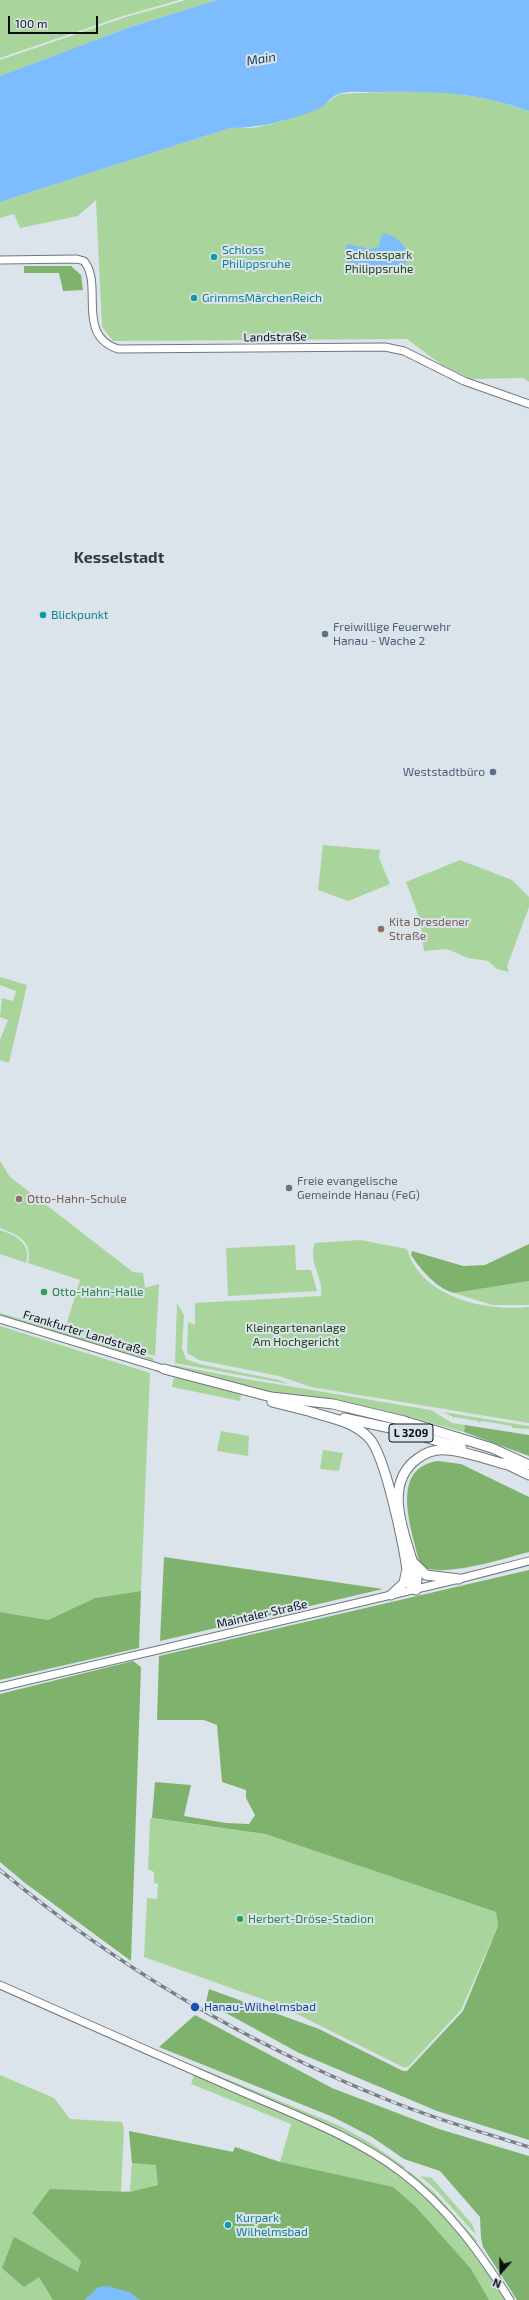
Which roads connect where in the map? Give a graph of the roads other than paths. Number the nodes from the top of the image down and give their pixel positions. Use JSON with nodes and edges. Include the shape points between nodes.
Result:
{"nodes":[{"id":1,"x":0,"y":260,"type":"edge"},
{"id":2,"x":529,"y":404,"type":"edge"},
{"id":3,"x":0,"y":1320,"type":"edge"},
{"id":4,"x":164,"y":1368,"type":"joint"},
{"id":5,"x":218,"y":1382,"type":"junction"},
{"id":6,"x":311,"y":1412,"type":"junction"},
{"id":7,"x":508,"y":1465,"type":"junction"},
{"id":8,"x":529,"y":1465,"type":"edge"},
{"id":9,"x":529,"y":1475,"type":"edge"},
{"id":10,"x":529,"y":1561,"type":"edge"},
{"id":11,"x":410,"y":1564,"type":"junction"},
{"id":12,"x":459,"y":1579,"type":"junction"},
{"id":13,"x":416,"y":1590,"type":"junction"},
{"id":14,"x":391,"y":1595,"type":"junction"},
{"id":15,"x":0,"y":1687,"type":"edge"},
{"id":16,"x":0,"y":1985,"type":"edge"},
{"id":17,"x":510,"y":2300,"type":"edge"}],
"edges":[{"from":1,"to":2,"type":"main road","name":"Landstraße","via":[[84,261],[89,270],[94,320],[98,333],[106,343],[118,350],[386,347],[404,351],[464,381]]},
{"from":3,"to":4,"type":"main road","name":"Frankfurter Landstraße","number":"L 3209"},
{"from":4,"to":5,"type":"highway","number":"L 3209"},
{"from":5,"to":6,"type":"highway","number":"L 3209","via":[[264,1400]]},
{"from":5,"to":8,"type":"highway","number":"L 3209","via":[[271,1397],[333,1404],[404,1421],[492,1448]]},
{"from":6,"to":7,"type":"highway","number":"L 3209","via":[[423,1436]]},
{"from":6,"to":11,"type":"highway","via":[[350,1424],[373,1443],[385,1471]]},
{"from":7,"to":9,"type":"highway","number":"L 3209"},
{"from":7,"to":11,"type":"highway","via":[[439,1450],[424,1455],[408,1467],[401,1478],[398,1496]]},
{"from":10,"to":12,"type":"main road","name":"Maintaler Straße"},
{"from":11,"to":12,"type":"highway","via":[[426,1575]]},
{"from":11,"to":13,"type":"highway","via":[[417,1578]]},
{"from":11,"to":14,"type":"highway","via":[[404,1583]]},
{"from":12,"to":13,"type":"main road","name":"Maintaler Straße"},
{"from":13,"to":14,"type":"main road","name":"Maintaler Straße"},
{"from":14,"to":15,"type":"main road","name":"Maintaler Straße"},
{"from":16,"to":17,"type":"main road","via":[[328,2129],[380,2157],[448,2215],[481,2254]]}]}
